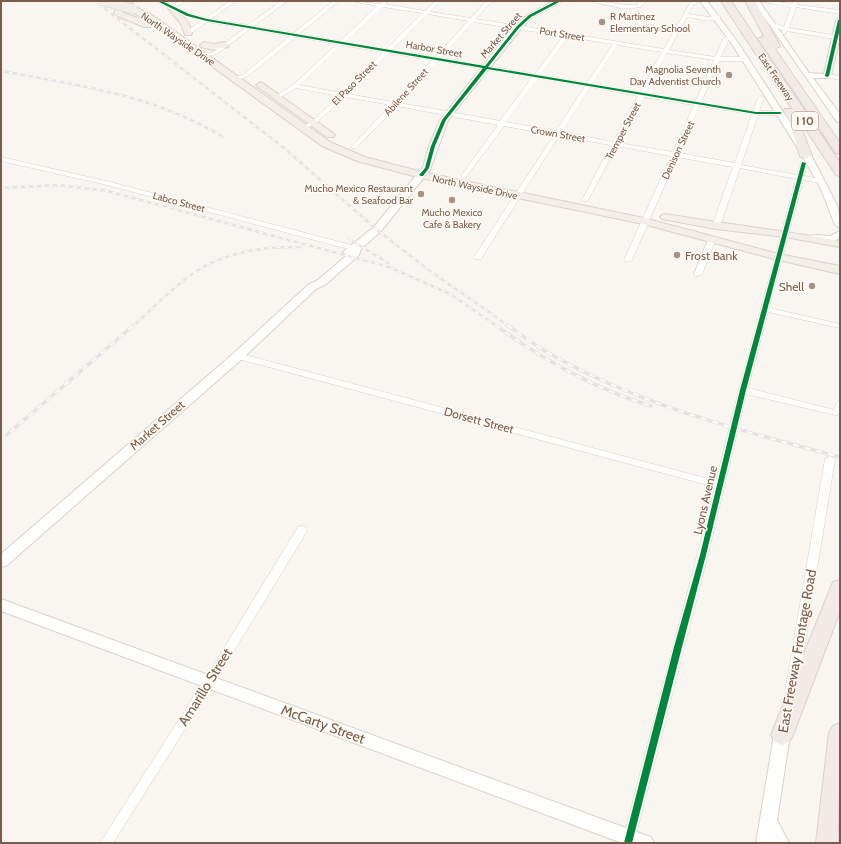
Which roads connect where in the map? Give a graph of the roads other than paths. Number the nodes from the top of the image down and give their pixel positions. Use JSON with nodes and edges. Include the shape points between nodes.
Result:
{"nodes":[{"id":1,"x":102,"y":1,"type":"edge"},
{"id":2,"x":120,"y":1,"type":"edge"},
{"id":3,"x":159,"y":1,"type":"edge"},
{"id":4,"x":182,"y":1,"type":"edge"},
{"id":5,"x":233,"y":1,"type":"edge"},
{"id":6,"x":284,"y":1,"type":"edge"},
{"id":7,"x":336,"y":1,"type":"edge"},
{"id":8,"x":354,"y":1,"type":"edge"},
{"id":9,"x":386,"y":1,"type":"edge"},
{"id":10,"x":438,"y":1,"type":"edge"},
{"id":11,"x":489,"y":1,"type":"edge"},
{"id":12,"x":559,"y":1,"type":"edge"},
{"id":13,"x":593,"y":1,"type":"edge"},
{"id":14,"x":642,"y":1,"type":"edge"},
{"id":15,"x":697,"y":1,"type":"edge"},
{"id":16,"x":703,"y":1,"type":"edge"},
{"id":17,"x":717,"y":1,"type":"edge"},
{"id":18,"x":726,"y":1,"type":"edge"},
{"id":19,"x":737,"y":1,"type":"edge"},
{"id":20,"x":750,"y":1,"type":"edge"},
{"id":21,"x":756,"y":1,"type":"edge"},
{"id":22,"x":761,"y":1,"type":"edge"},
{"id":23,"x":795,"y":3,"type":"edge"},
{"id":24,"x":134,"y":5,"type":"edge"},
{"id":25,"x":381,"y":6,"type":"junction"},
{"id":26,"x":172,"y":8,"type":"junction"},
{"id":27,"x":840,"y":12,"type":"edge"},
{"id":28,"x":426,"y":13,"type":"junction"},
{"id":29,"x":685,"y":15,"type":"junction"},
{"id":30,"x":718,"y":17,"type":"junction"},
{"id":31,"x":207,"y":20,"type":"junction"},
{"id":32,"x":472,"y":20,"type":"junction"},
{"id":33,"x":840,"y":20,"type":"edge"},
{"id":34,"x":775,"y":26,"type":"junction"},
{"id":35,"x":249,"y":27,"type":"junction"},
{"id":36,"x":518,"y":27,"type":"junction"},
{"id":37,"x":786,"y":27,"type":"junction"},
{"id":38,"x":746,"y":31,"type":"junction"},
{"id":39,"x":188,"y":33,"type":"junction"},
{"id":40,"x":173,"y":34,"type":"junction"},
{"id":41,"x":295,"y":35,"type":"junction"},
{"id":42,"x":566,"y":35,"type":"junction"},
{"id":43,"x":838,"y":37,"type":"edge"},
{"id":44,"x":726,"y":39,"type":"dead end"},
{"id":45,"x":782,"y":40,"type":"junction"},
{"id":46,"x":340,"y":43,"type":"junction"},
{"id":47,"x":616,"y":43,"type":"junction"},
{"id":48,"x":204,"y":45,"type":"junction"},
{"id":49,"x":225,"y":45,"type":"junction"},
{"id":50,"x":387,"y":51,"type":"junction"},
{"id":51,"x":666,"y":51,"type":"junction"},
{"id":52,"x":215,"y":52,"type":"junction"},
{"id":53,"x":205,"y":56,"type":"junction"},
{"id":54,"x":436,"y":59,"type":"junction"},
{"id":55,"x":718,"y":59,"type":"junction"},
{"id":56,"x":746,"y":59,"type":"junction"},
{"id":57,"x":777,"y":59,"type":"junction"},
{"id":58,"x":486,"y":68,"type":"junction"},
{"id":59,"x":770,"y":69,"type":"junction"},
{"id":60,"x":246,"y":75,"type":"junction"},
{"id":61,"x":537,"y":76,"type":"junction"},
{"id":62,"x":807,"y":76,"type":"junction"},
{"id":63,"x":827,"y":76,"type":"junction"},
{"id":64,"x":840,"y":78,"type":"edge"},
{"id":65,"x":236,"y":79,"type":"junction"},
{"id":66,"x":794,"y":84,"type":"junction"},
{"id":67,"x":295,"y":86,"type":"junction"},
{"id":68,"x":590,"y":86,"type":"junction"},
{"id":69,"x":642,"y":94,"type":"junction"},
{"id":70,"x":343,"y":95,"type":"junction"},
{"id":71,"x":278,"y":97,"type":"junction"},
{"id":72,"x":761,"y":98,"type":"dead end"},
{"id":73,"x":396,"y":104,"type":"junction"},
{"id":74,"x":698,"y":104,"type":"junction"},
{"id":75,"x":756,"y":113,"type":"junction"},
{"id":76,"x":780,"y":113,"type":"junction"},
{"id":77,"x":449,"y":114,"type":"junction"},
{"id":78,"x":840,"y":120,"type":"edge"},
{"id":79,"x":313,"y":123,"type":"junction"},
{"id":80,"x":502,"y":123,"type":"junction"},
{"id":81,"x":302,"y":128,"type":"junction"},
{"id":82,"x":559,"y":134,"type":"junction"},
{"id":83,"x":840,"y":134,"type":"edge"},
{"id":84,"x":615,"y":144,"type":"junction"},
{"id":85,"x":354,"y":147,"type":"junction"},
{"id":86,"x":840,"y":151,"type":"edge"},
{"id":87,"x":676,"y":156,"type":"junction"},
{"id":88,"x":1,"y":159,"type":"edge"},
{"id":89,"x":805,"y":160,"type":"junction"},
{"id":90,"x":737,"y":167,"type":"junction"},
{"id":91,"x":424,"y":172,"type":"junction"},
{"id":92,"x":840,"y":172,"type":"edge"},
{"id":93,"x":464,"y":176,"type":"junction"},
{"id":94,"x":800,"y":178,"type":"junction"},
{"id":95,"x":821,"y":181,"type":"junction"},
{"id":96,"x":519,"y":192,"type":"junction"},
{"id":97,"x":585,"y":200,"type":"junction"},
{"id":98,"x":646,"y":217,"type":"junction"},
{"id":99,"x":840,"y":225,"type":"edge"},
{"id":100,"x":716,"y":226,"type":"junction"},
{"id":101,"x":784,"y":234,"type":"junction"},
{"id":102,"x":840,"y":234,"type":"edge"},
{"id":103,"x":804,"y":237,"type":"junction"},
{"id":104,"x":712,"y":239,"type":"junction"},
{"id":105,"x":840,"y":244,"type":"edge"},
{"id":106,"x":356,"y":249,"type":"junction"},
{"id":107,"x":478,"y":257,"type":"dead end"},
{"id":108,"x":778,"y":257,"type":"junction"},
{"id":109,"x":628,"y":260,"type":"dead end"},
{"id":110,"x":822,"y":266,"type":"junction"},
{"id":111,"x":840,"y":270,"type":"edge"},
{"id":112,"x":698,"y":274,"type":"dead end"},
{"id":113,"x":840,"y":275,"type":"edge"},
{"id":114,"x":766,"y":309,"type":"junction"},
{"id":115,"x":840,"y":326,"type":"edge"},
{"id":116,"x":238,"y":356,"type":"junction"},
{"id":117,"x":743,"y":390,"type":"junction"},
{"id":118,"x":840,"y":403,"type":"edge"},
{"id":119,"x":830,"y":459,"type":"dead end"},
{"id":120,"x":720,"y":485,"type":"junction"},
{"id":121,"x":302,"y":530,"type":"dead end"},
{"id":122,"x":1,"y":562,"type":"edge"},
{"id":123,"x":840,"y":587,"type":"edge"},
{"id":124,"x":1,"y":605,"type":"edge"},
{"id":125,"x":209,"y":682,"type":"junction"},
{"id":126,"x":840,"y":733,"type":"edge"},
{"id":127,"x":782,"y":735,"type":"junction"},
{"id":128,"x":768,"y":820,"type":"junction"},
{"id":129,"x":828,"y":833,"type":"edge"},
{"id":130,"x":628,"y":840,"type":"edge"},
{"id":131,"x":106,"y":843,"type":"edge"},
{"id":132,"x":646,"y":843,"type":"edge"},
{"id":133,"x":765,"y":843,"type":"edge"},
{"id":134,"x":780,"y":843,"type":"edge"}],
"edges":[{"from":1,"to":24,"type":"main road","name":"North Wayside Drive","bridge":true},
{"from":2,"to":24,"type":"main road","name":"North Wayside Drive"},
{"from":3,"to":26,"type":"street","name":"Harbor Street"},
{"from":4,"to":26,"type":"street"},
{"from":5,"to":31,"type":"street"},
{"from":6,"to":35,"type":"street"},
{"from":7,"to":41,"type":"street"},
{"from":8,"to":25,"type":"street","name":"Port Street"},
{"from":9,"to":25,"type":"street"},
{"from":10,"to":28,"type":"street","name":"El Paso Street"},
{"from":11,"to":32,"type":"street","name":"Abilene Street"},
{"from":12,"to":36,"type":"main road","name":"Market Street","via":[[530,16]]},
{"from":13,"to":14,"type":"street","via":[[636,7]]},
{"from":15,"to":29,"type":"street","name":"Tremper Street"},
{"from":16,"to":30,"type":"main road"},
{"from":17,"to":38,"type":"highway","via":[[733,23]]},
{"from":18,"to":38,"type":"highway","name":"East Freeway","number":"I 10"},
{"from":19,"to":57,"type":"highway","name":"East Freeway","number":"I 10"},
{"from":20,"to":57,"type":"highway","via":[[777,49]]},
{"from":21,"to":34,"type":"main road"},
{"from":22,"to":23,"type":"street"},
{"from":23,"to":27,"type":"street"},
{"from":23,"to":37,"type":"street"},
{"from":24,"to":39,"type":"main road","name":"North Wayside Drive","via":[[156,14]]},
{"from":24,"to":40,"type":"main road","name":"North Wayside Drive"},
{"from":24,"to":40,"type":"main road","via":[[119,8],[118,13]]},
{"from":25,"to":28,"type":"street","name":"Port Street"},
{"from":25,"to":46,"type":"street"},
{"from":26,"to":31,"type":"street","name":"Harbor Street"},
{"from":26,"to":39,"type":"main road","via":[[186,25]]},
{"from":28,"to":32,"type":"street","name":"Port Street"},
{"from":28,"to":50,"type":"street","name":"El Paso Street"},
{"from":29,"to":30,"type":"street","via":[[709,19]]},
{"from":29,"to":51,"type":"street","name":"Tremper Street"},
{"from":30,"to":56,"type":"main road"},
{"from":31,"to":35,"type":"street","name":"Harbor Street"},
{"from":31,"to":39,"type":"street"},
{"from":32,"to":36,"type":"street","name":"Port Street"},
{"from":32,"to":54,"type":"street","name":"Abilene Street"},
{"from":33,"to":43,"type":"main road"},
{"from":34,"to":37,"type":"street"},
{"from":34,"to":45,"type":"main road"},
{"from":35,"to":41,"type":"street","name":"Harbor Street"},
{"from":35,"to":49,"type":"street"},
{"from":36,"to":42,"type":"street","name":"Port Street"},
{"from":36,"to":58,"type":"main road","name":"Market Street"},
{"from":37,"to":43,"type":"street"},
{"from":37,"to":45,"type":"street"},
{"from":38,"to":59,"type":"highway","name":"East Freeway","number":"I 10"},
{"from":39,"to":48,"type":"main road","name":"North Wayside Drive"},
{"from":40,"to":53,"type":"main road","name":"North Wayside Drive"},
{"from":41,"to":46,"type":"street","name":"Harbor Street"},
{"from":41,"to":60,"type":"street"},
{"from":42,"to":47,"type":"street","name":"Port Street"},
{"from":42,"to":61,"type":"street"},
{"from":43,"to":63,"type":"main road"},
{"from":44,"to":55,"type":"street","name":"Denison Street"},
{"from":45,"to":62,"type":"main road"},
{"from":46,"to":50,"type":"street","name":"Harbor Street"},
{"from":46,"to":67,"type":"street"},
{"from":47,"to":51,"type":"street","name":"Port Street"},
{"from":47,"to":68,"type":"street"},
{"from":48,"to":49,"type":"main road"},
{"from":48,"to":52,"type":"main road","name":"North Wayside Drive"},
{"from":49,"to":52,"type":"street"},
{"from":50,"to":54,"type":"street","name":"Harbor Street"},
{"from":50,"to":70,"type":"street","name":"El Paso Street"},
{"from":51,"to":55,"type":"street","name":"Port Street"},
{"from":51,"to":69,"type":"street","name":"Tremper Street"},
{"from":52,"to":53,"type":"street"},
{"from":52,"to":60,"type":"main road","name":"North Wayside Drive"},
{"from":53,"to":65,"type":"main road","name":"North Wayside Drive"},
{"from":54,"to":58,"type":"street","name":"Harbor Street"},
{"from":54,"to":73,"type":"street","name":"Abilene Street"},
{"from":55,"to":56,"type":"street","name":"Port Street"},
{"from":55,"to":74,"type":"street","name":"Denison Street"},
{"from":56,"to":76,"type":"main road"},
{"from":57,"to":66,"type":"highway","name":"East Freeway","number":"I 10"},
{"from":58,"to":61,"type":"street","name":"Harbor Street"},
{"from":58,"to":77,"type":"main road","name":"Market Street"},
{"from":59,"to":89,"type":"highway","via":[[770,79],[796,124]]},
{"from":59,"to":92,"type":"highway","name":"East Freeway","number":"I 10"},
{"from":60,"to":65,"type":"street"},
{"from":60,"to":71,"type":"main road","name":"North Wayside Drive"},
{"from":61,"to":68,"type":"street","name":"Harbor Street"},
{"from":61,"to":80,"type":"street"},
{"from":62,"to":63,"type":"main road"},
{"from":62,"to":78,"type":"main road"},
{"from":63,"to":64,"type":"street"},
{"from":65,"to":81,"type":"main road","name":"North Wayside Drive"},
{"from":66,"to":83,"type":"highway","via":[[808,93]]},
{"from":66,"to":86,"type":"highway","name":"East Freeway","number":"I 10"},
{"from":67,"to":70,"type":"street","name":"Crown Street"},
{"from":67,"to":71,"type":"street"},
{"from":68,"to":69,"type":"street","name":"Harbor Street"},
{"from":68,"to":82,"type":"street"},
{"from":69,"to":74,"type":"street","name":"Harbor Street"},
{"from":69,"to":84,"type":"street","name":"Tremper Street"},
{"from":70,"to":73,"type":"street","name":"Crown Street"},
{"from":70,"to":79,"type":"street","name":"El Paso Street"},
{"from":71,"to":79,"type":"main road","name":"North Wayside Drive"},
{"from":72,"to":75,"type":"street"},
{"from":73,"to":77,"type":"street","name":"Crown Street"},
{"from":73,"to":85,"type":"street","name":"Abilene Street"},
{"from":74,"to":75,"type":"street","name":"Harbor Street"},
{"from":74,"to":87,"type":"street","name":"Denison Street"},
{"from":75,"to":76,"type":"street","name":"Harbor Street"},
{"from":75,"to":90,"type":"street"},
{"from":76,"to":89,"type":"main road"},
{"from":77,"to":80,"type":"street","name":"Crown Street"},
{"from":77,"to":91,"type":"main road","name":"Market Street","via":[[440,128]]},
{"from":79,"to":81,"type":"street","name":"El Paso Street"},
{"from":79,"to":85,"type":"main road","name":"North Wayside Drive","via":[[326,133]]},
{"from":80,"to":82,"type":"street","name":"Crown Street"},
{"from":80,"to":93,"type":"street"},
{"from":81,"to":91,"type":"main road","name":"North Wayside Drive","via":[[326,144],[356,157]]},
{"from":82,"to":84,"type":"street","name":"Crown Street"},
{"from":82,"to":96,"type":"street"},
{"from":84,"to":87,"type":"street","name":"Crown Street"},
{"from":84,"to":97,"type":"street","name":"Tremper Street"},
{"from":85,"to":91,"type":"main road","name":"North Wayside Drive"},
{"from":87,"to":90,"type":"street","name":"Crown Street"},
{"from":87,"to":98,"type":"street","name":"Denison Street"},
{"from":88,"to":106,"type":"street","name":"Labco Street","via":[[108,183]]},
{"from":89,"to":94,"type":"street","name":"Lyons Avenue"},
{"from":89,"to":95,"type":"main road"},
{"from":90,"to":94,"type":"street","name":"Crown Street"},
{"from":90,"to":100,"type":"street"},
{"from":91,"to":93,"type":"main road","name":"North Wayside Drive"},
{"from":91,"to":96,"type":"main road","name":"North Wayside Drive"},
{"from":91,"to":106,"type":"main road","name":"Market Street"},
{"from":93,"to":96,"type":"main road","name":"North Wayside Drive"},
{"from":94,"to":95,"type":"street","name":"Crown Street"},
{"from":94,"to":101,"type":"street","name":"Lyons Avenue"},
{"from":95,"to":99,"type":"main road","via":[[832,200]]},
{"from":96,"to":97,"type":"main road","name":"North Wayside Drive"},
{"from":96,"to":98,"type":"main road","name":"North Wayside Drive"},
{"from":96,"to":107,"type":"street"},
{"from":97,"to":98,"type":"main road","name":"North Wayside Drive"},
{"from":98,"to":100,"type":"main road","name":"North Wayside Drive"},
{"from":98,"to":104,"type":"main road","name":"North Wayside Drive"},
{"from":98,"to":109,"type":"street","name":"Denison Street"},
{"from":100,"to":101,"type":"main road","name":"North Wayside Drive"},
{"from":101,"to":103,"type":"main road","name":"North Wayside Drive"},
{"from":101,"to":108,"type":"street","name":"Lyons Avenue"},
{"from":102,"to":103,"type":"main road","via":[[832,239]]},
{"from":103,"to":105,"type":"main road","name":"North Wayside Drive"},
{"from":104,"to":108,"type":"main road","name":"North Wayside Drive"},
{"from":104,"to":112,"type":"street"},
{"from":106,"to":116,"type":"main road","name":"Market Street","via":[[355,253],[322,282],[312,287]]},
{"from":108,"to":110,"type":"main road","name":"North Wayside Drive"},
{"from":108,"to":114,"type":"street","name":"Lyons Avenue"},
{"from":110,"to":111,"type":"main road","name":"North Wayside Drive"},
{"from":110,"to":113,"type":"main road"},
{"from":114,"to":115,"type":"street"},
{"from":114,"to":117,"type":"street","name":"Lyons Avenue"},
{"from":116,"to":120,"type":"street","name":"Dorsett Street"},
{"from":116,"to":122,"type":"main road","name":"Market Street"},
{"from":117,"to":118,"type":"street","via":[[838,414]]},
{"from":117,"to":120,"type":"street","name":"Lyons Avenue"},
{"from":119,"to":127,"type":"street","name":"East Freeway Frontage Road"},
{"from":120,"to":130,"type":"street","name":"Lyons Avenue"},
{"from":121,"to":125,"type":"street","name":"Amarillo Street"},
{"from":123,"to":127,"type":"highway"},
{"from":124,"to":125,"type":"main road","name":"McCarty Street"},
{"from":125,"to":130,"type":"main road","name":"McCarty Street"},
{"from":125,"to":131,"type":"street","name":"Amarillo Street"},
{"from":126,"to":129,"type":"highway"},
{"from":127,"to":128,"type":"main road","name":"East Freeway Frontage Road"},
{"from":128,"to":133,"type":"main road","name":"East Freeway Frontage Road"},
{"from":128,"to":134,"type":"main road"},
{"from":130,"to":132,"type":"main road","name":"McCarty Street"}]}
